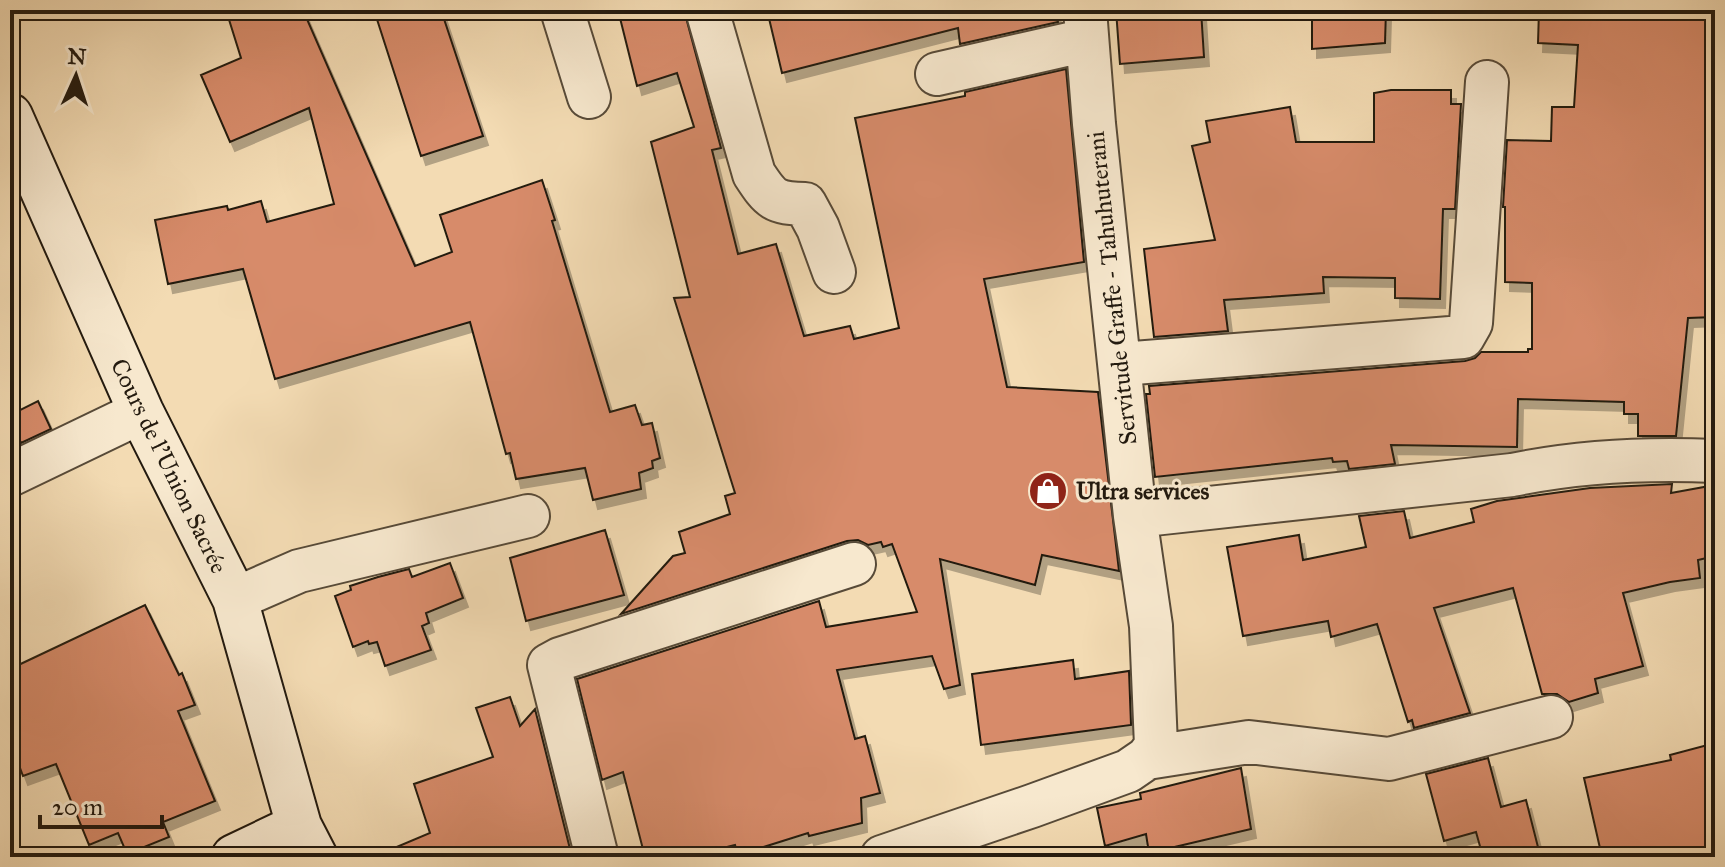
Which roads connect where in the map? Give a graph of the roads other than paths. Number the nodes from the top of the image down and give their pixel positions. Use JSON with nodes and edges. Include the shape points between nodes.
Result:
{"nodes":[{"id":1,"x":562,"y":10,"type":"edge"},
{"id":2,"x":707,"y":10,"type":"edge"},
{"id":3,"x":1086,"y":25,"type":"edge"},
{"id":4,"x":937,"y":74,"type":"dead end"},
{"id":5,"x":1487,"y":82,"type":"dead end"},
{"id":6,"x":589,"y":97,"type":"dead end"},
{"id":7,"x":10,"y":116,"type":"edge"},
{"id":8,"x":834,"y":272,"type":"dead end"},
{"id":9,"x":1121,"y":364,"type":"junction"},
{"id":10,"x":141,"y":412,"type":"junction"},
{"id":11,"x":1715,"y":461,"type":"edge"},
{"id":12,"x":10,"y":475,"type":"edge"},
{"id":13,"x":528,"y":516,"type":"dead end"},
{"id":14,"x":1135,"y":516,"type":"junction"},
{"id":15,"x":854,"y":564,"type":"dead end"},
{"id":16,"x":235,"y":599,"type":"junction"},
{"id":17,"x":1551,"y":717,"type":"dead end"},
{"id":18,"x":1147,"y":758,"type":"junction"},
{"id":19,"x":307,"y":841,"type":"edge"},
{"id":20,"x":234,"y":857,"type":"edge"},
{"id":21,"x":597,"y":857,"type":"edge"},
{"id":22,"x":882,"y":857,"type":"edge"}],
"edges":[{"from":1,"to":6,"type":"street"},
{"from":2,"to":8,"type":"street","via":[[754,174],[778,203],[805,204]]},
{"from":3,"to":4,"type":"street"},
{"from":3,"to":9,"type":"street","name":"Servitude Graffe - Tahuhuterani"},
{"from":5,"to":9,"type":"street","via":[[1471,323],[1463,337]]},
{"from":7,"to":10,"type":"main road","name":"Cours de l'Union Sacrée"},
{"from":9,"to":14,"type":"street","name":"Servitude Graffe - Tahuhuterani"},
{"from":10,"to":12,"type":"street"},
{"from":10,"to":16,"type":"main road","name":"Cours de l'Union Sacrée"},
{"from":11,"to":14,"type":"street","via":[[1554,466]]},
{"from":13,"to":16,"type":"street","via":[[299,571]]},
{"from":14,"to":18,"type":"street","name":"Servitude Graffe - Tahuhuterani","via":[[1151,626],[1156,746]]},
{"from":15,"to":21,"type":"street","via":[[549,665]]},
{"from":16,"to":19,"type":"main road","name":"Cours de l'Union Sacrée"},
{"from":17,"to":18,"type":"street","via":[[1389,759],[1249,742]]},
{"from":18,"to":22,"type":"street","via":[[1114,776]]},
{"from":19,"to":20,"type":"main road"}]}
